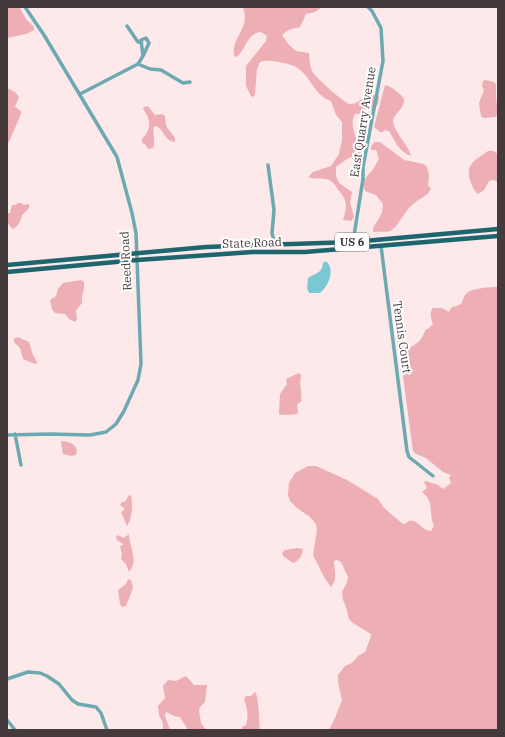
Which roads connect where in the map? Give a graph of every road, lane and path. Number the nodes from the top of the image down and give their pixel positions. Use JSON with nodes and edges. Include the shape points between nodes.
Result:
{"nodes":[{"id":1,"x":25,"y":7,"type":"edge"},
{"id":2,"x":368,"y":7,"type":"edge"},
{"id":3,"x":127,"y":26,"type":"dead end"},
{"id":4,"x":140,"y":42,"type":"junction"},
{"id":5,"x":143,"y":56,"type":"junction"},
{"id":6,"x":138,"y":64,"type":"junction"},
{"id":7,"x":190,"y":82,"type":"dead end"},
{"id":8,"x":80,"y":94,"type":"junction"},
{"id":9,"x":268,"y":165,"type":"dead end"},
{"id":10,"x":498,"y":229,"type":"edge"},
{"id":11,"x":461,"y":233,"type":"junction"},
{"id":12,"x":498,"y":236,"type":"edge"},
{"id":13,"x":394,"y":238,"type":"junction"},
{"id":14,"x":462,"y":239,"type":"junction"},
{"id":15,"x":353,"y":242,"type":"junction"},
{"id":16,"x":274,"y":245,"type":"junction"},
{"id":17,"x":394,"y":245,"type":"junction"},
{"id":18,"x":254,"y":246,"type":"junction"},
{"id":19,"x":381,"y":246,"type":"junction"},
{"id":20,"x":253,"y":252,"type":"junction"},
{"id":21,"x":138,"y":254,"type":"junction"},
{"id":22,"x":137,"y":260,"type":"junction"},
{"id":23,"x":7,"y":265,"type":"edge"},
{"id":24,"x":7,"y":272,"type":"edge"},
{"id":25,"x":15,"y":434,"type":"junction"},
{"id":26,"x":7,"y":435,"type":"edge"},
{"id":27,"x":21,"y":465,"type":"dead end"},
{"id":28,"x":433,"y":476,"type":"dead end"},
{"id":29,"x":7,"y":679,"type":"edge"},
{"id":30,"x":7,"y":720,"type":"edge"},
{"id":31,"x":15,"y":730,"type":"edge"},
{"id":32,"x":106,"y":730,"type":"edge"}],
"edges":[{"from":1,"to":8,"type":"street","name":"Reed Road"},
{"from":2,"to":15,"type":"street","name":"East Quarry Avenue","via":[[381,28],[383,61],[363,167]]},
{"from":3,"to":4,"type":"street"},
{"from":4,"to":5,"type":"street"},
{"from":4,"to":5,"type":"street","via":[[146,38],[149,43]]},
{"from":5,"to":6,"type":"street"},
{"from":6,"to":7,"type":"street","via":[[161,70],[183,83]]},
{"from":6,"to":8,"type":"street"},
{"from":8,"to":21,"type":"street","name":"Reed Road","via":[[117,157],[134,222]]},
{"from":9,"to":16,"type":"street","via":[[274,206]]},
{"from":10,"to":11,"type":"main road","name":"State Road","number":"US 6"},
{"from":11,"to":13,"type":"main road","name":"State Road","number":"US 6"},
{"from":11,"to":14,"type":"street"},
{"from":12,"to":14,"type":"main road","name":"State Road","number":"US 6"},
{"from":13,"to":15,"type":"main road","name":"State Road","number":"US 6"},
{"from":13,"to":17,"type":"street"},
{"from":14,"to":17,"type":"main road","name":"State Road","number":"US 6"},
{"from":15,"to":16,"type":"main road","name":"State Road","number":"US 6"},
{"from":16,"to":18,"type":"main road","name":"State Road","number":"US 6"},
{"from":17,"to":19,"type":"main road","name":"State Road","number":"US 6"},
{"from":18,"to":20,"type":"street"},
{"from":18,"to":21,"type":"main road","name":"State Road","number":"US 6","via":[[206,247]]},
{"from":19,"to":20,"type":"main road","name":"State Road","number":"US 6","via":[[305,252]]},
{"from":19,"to":28,"type":"street","name":"Tennis Court","via":[[409,457]]},
{"from":20,"to":22,"type":"main road","name":"State Road","number":"US 6"},
{"from":21,"to":22,"type":"street","name":"Reed Road"},
{"from":21,"to":23,"type":"main road","name":"State Road","number":"US 6"},
{"from":22,"to":24,"type":"main road","name":"State Road","number":"US 6"},
{"from":22,"to":25,"type":"street","name":"Reed Road","via":[[140,369],[138,380],[116,424],[106,432],[94,435]]},
{"from":25,"to":26,"type":"street","name":"Reed Road"},
{"from":25,"to":27,"type":"street"},
{"from":29,"to":32,"type":"street","via":[[28,672],[47,676],[59,684],[78,704],[96,707],[101,713]]},
{"from":30,"to":31,"type":"street"}]}
